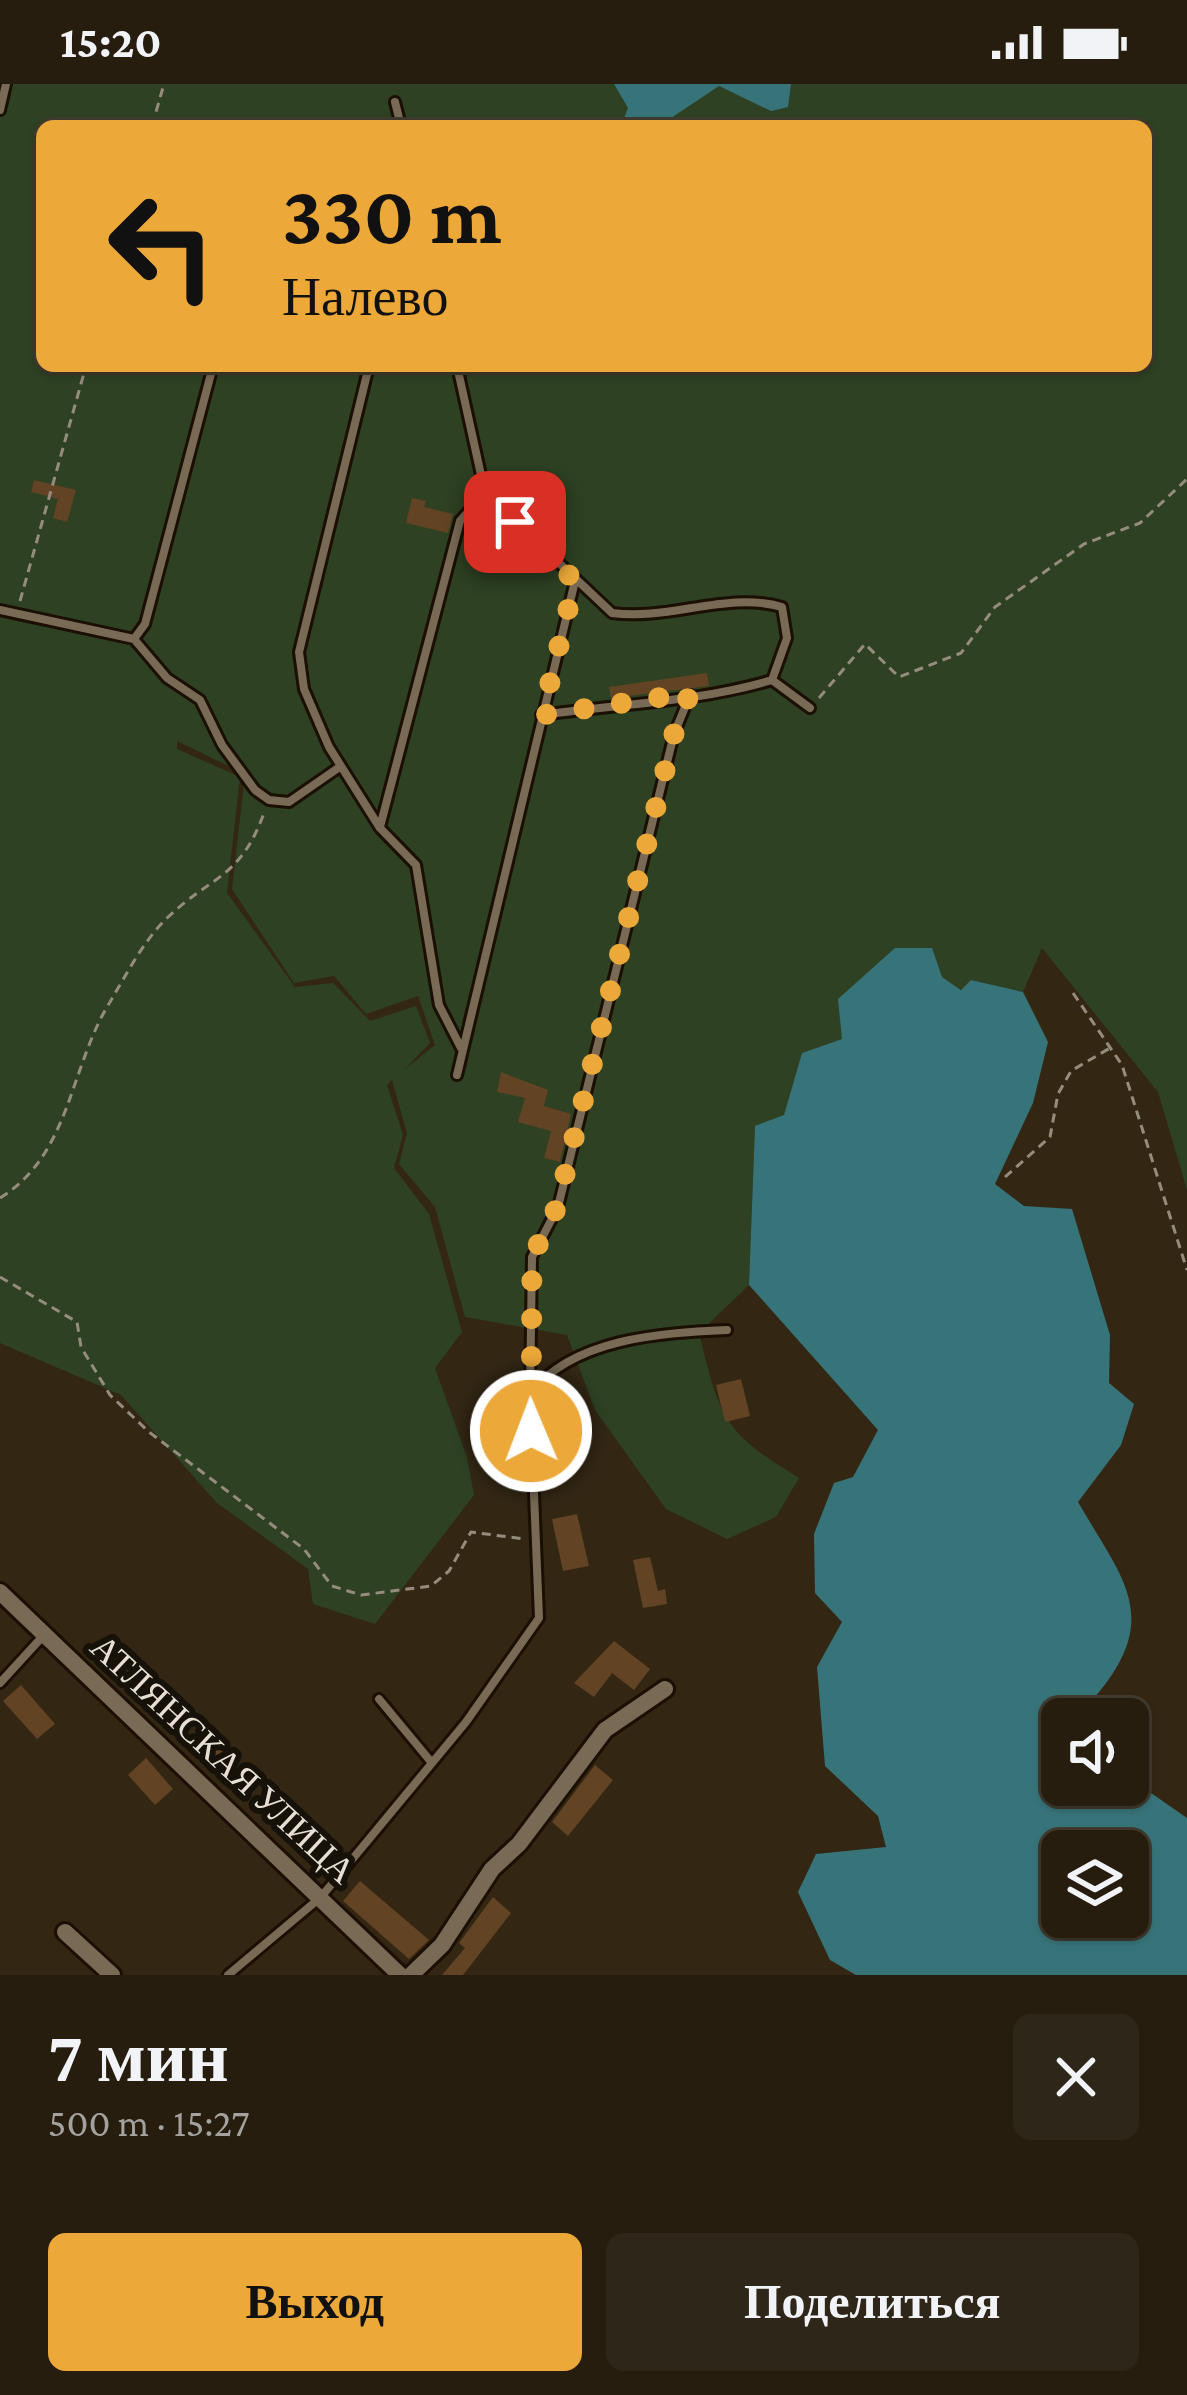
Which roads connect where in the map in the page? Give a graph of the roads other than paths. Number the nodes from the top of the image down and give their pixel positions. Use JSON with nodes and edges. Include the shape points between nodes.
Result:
{"nodes":[{"id":1,"x":6,"y":84,"type":"edge"},
{"id":2,"x":395,"y":102,"type":"dead end"},
{"id":3,"x":0,"y":110,"type":"edge"},
{"id":4,"x":400,"y":120,"type":"edge"},
{"id":5,"x":211,"y":372,"type":"edge"},
{"id":6,"x":368,"y":372,"type":"edge"},
{"id":7,"x":458,"y":372,"type":"edge"},
{"id":8,"x":485,"y":493,"type":"junction"},
{"id":9,"x":575,"y":581,"type":"junction"},
{"id":10,"x":0,"y":610,"type":"edge"},
{"id":11,"x":134,"y":639,"type":"junction"},
{"id":12,"x":772,"y":680,"type":"junction"},
{"id":13,"x":690,"y":693,"type":"junction"},
{"id":14,"x":810,"y":708,"type":"road end"},
{"id":15,"x":542,"y":715,"type":"junction"},
{"id":16,"x":341,"y":766,"type":"junction"},
{"id":17,"x":380,"y":828,"type":"junction"},
{"id":18,"x":461,"y":1048,"type":"junction"},
{"id":19,"x":457,"y":1076,"type":"dead end"},
{"id":20,"x":727,"y":1330,"type":"dead end"},
{"id":21,"x":530,"y":1394,"type":"junction"},
{"id":22,"x":0,"y":1592,"type":"edge"},
{"id":23,"x":44,"y":1635,"type":"junction"},
{"id":24,"x":0,"y":1683,"type":"edge"},
{"id":25,"x":664,"y":1689,"type":"dead end"},
{"id":26,"x":379,"y":1699,"type":"dead end"},
{"id":27,"x":432,"y":1763,"type":"junction"},
{"id":28,"x":321,"y":1897,"type":"junction"},
{"id":29,"x":65,"y":1932,"type":"dead end"},
{"id":30,"x":112,"y":1975,"type":"edge"},
{"id":31,"x":229,"y":1975,"type":"edge"},
{"id":32,"x":400,"y":1975,"type":"edge"},
{"id":33,"x":411,"y":1975,"type":"edge"}],
"edges":[{"from":1,"to":3,"type":"lane"},
{"from":2,"to":4,"type":"lane"},
{"from":5,"to":11,"type":"lane","via":[[145,624]]},
{"from":6,"to":16,"type":"lane","via":[[299,652],[304,689]]},
{"from":7,"to":8,"type":"lane"},
{"from":8,"to":9,"type":"lane"},
{"from":8,"to":17,"type":"lane","via":[[460,521]]},
{"from":9,"to":12,"type":"lane","via":[[612,613],[640,617],[758,600],[782,607],[787,638]]},
{"from":9,"to":15,"type":"lane"},
{"from":10,"to":11,"type":"lane"},
{"from":11,"to":16,"type":"lane","via":[[167,678],[200,700],[222,745],[269,800],[289,802]]},
{"from":12,"to":13,"type":"lane","via":[[724,694]]},
{"from":12,"to":14,"type":"lane"},
{"from":13,"to":15,"type":"lane"},
{"from":13,"to":21,"type":"lane","via":[[557,1207],[532,1257]]},
{"from":15,"to":18,"type":"lane"},
{"from":16,"to":17,"type":"lane"},
{"from":17,"to":18,"type":"lane","via":[[416,866],[439,1005]]},
{"from":18,"to":19,"type":"lane"},
{"from":20,"to":21,"type":"lane","via":[[662,1333],[563,1361]]},
{"from":21,"to":27,"type":"lane","via":[[539,1618]]},
{"from":22,"to":23,"type":"street","name":"АТЛЯНСКАЯ УЛИЦА"},
{"from":23,"to":24,"type":"lane"},
{"from":23,"to":28,"type":"street","name":"АТЛЯНСКАЯ УЛИЦА"},
{"from":25,"to":33,"type":"street","via":[[605,1730],[492,1869],[442,1946]]},
{"from":26,"to":27,"type":"lane"},
{"from":27,"to":28,"type":"lane"},
{"from":28,"to":31,"type":"lane"},
{"from":28,"to":32,"type":"street","name":"АТЛЯНСКАЯ УЛИЦА"},
{"from":29,"to":30,"type":"street"}]}
